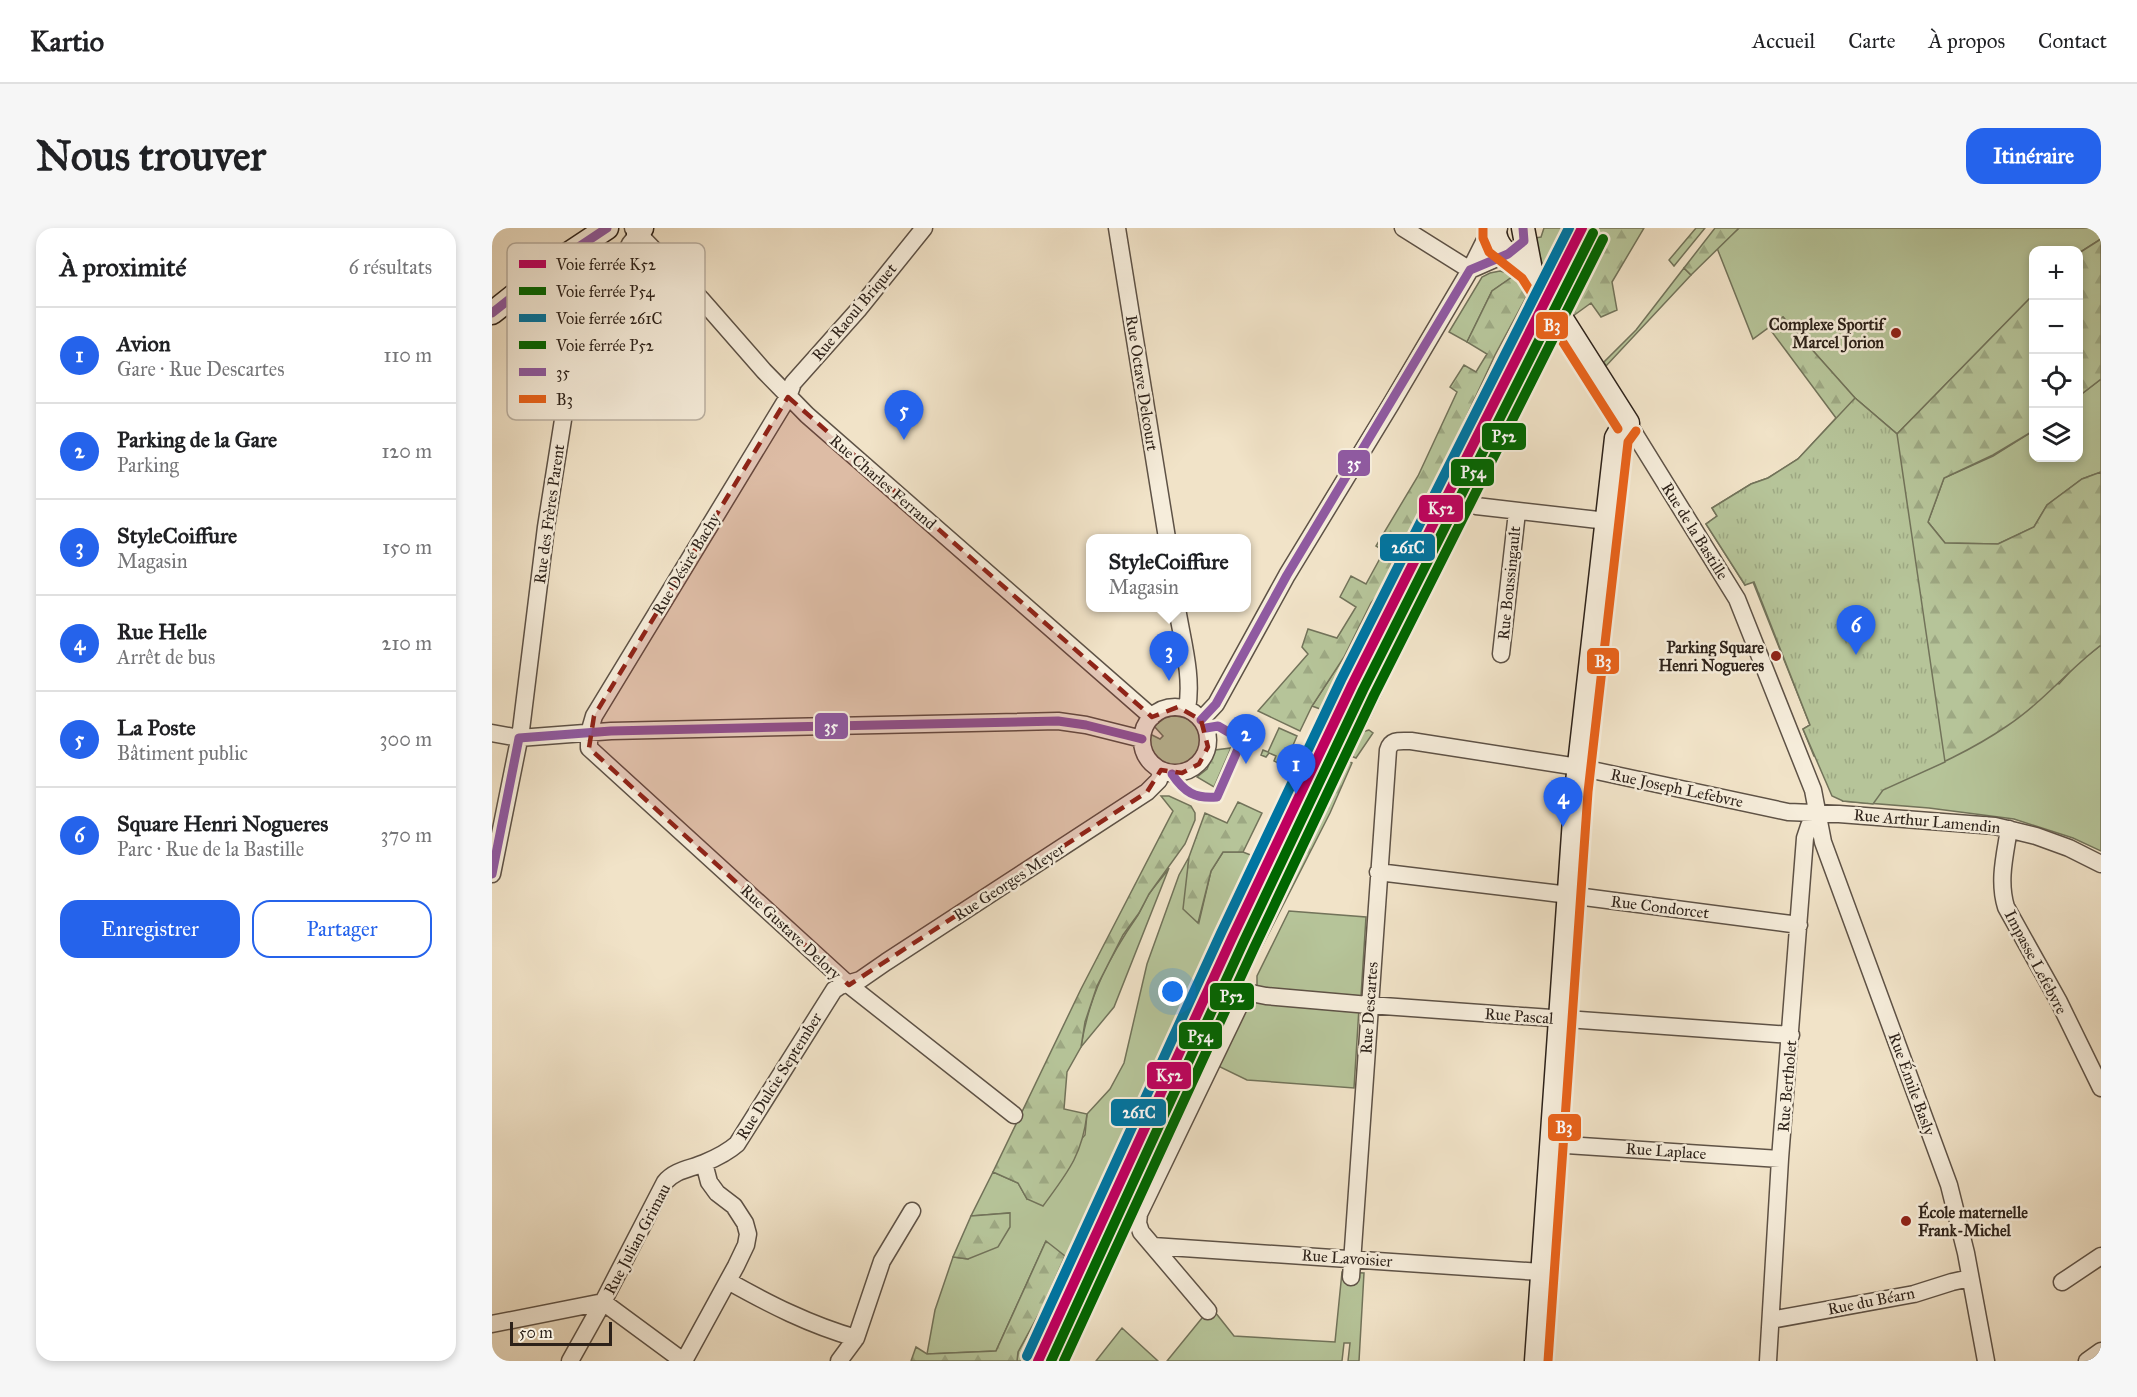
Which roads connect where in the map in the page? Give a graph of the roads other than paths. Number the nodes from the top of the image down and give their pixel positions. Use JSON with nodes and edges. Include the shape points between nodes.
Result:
{"nodes":[{"id":1,"x":607,"y":228,"type":"edge"},
{"id":2,"x":924,"y":228,"type":"edge"},
{"id":3,"x":1117,"y":228,"type":"edge"},
{"id":4,"x":1403,"y":228,"type":"edge"},
{"id":5,"x":1496,"y":229,"type":"edge"},
{"id":6,"x":638,"y":230,"type":"edge"},
{"id":7,"x":1520,"y":236,"type":"edge"},
{"id":8,"x":584,"y":243,"type":"edge"},
{"id":9,"x":650,"y":243,"type":"edge"},
{"id":10,"x":1470,"y":270,"type":"junction"},
{"id":11,"x":507,"y":301,"type":"edge"},
{"id":12,"x":705,"y":304,"type":"edge"},
{"id":13,"x":492,"y":313,"type":"edge"},
{"id":14,"x":788,"y":397,"type":"junction"},
{"id":15,"x":563,"y":420,"type":"edge"},
{"id":16,"x":1628,"y":423,"type":"junction"},
{"id":17,"x":1476,"y":506,"type":"dead end"},
{"id":18,"x":1517,"y":512,"type":"junction"},
{"id":19,"x":1607,"y":521,"type":"junction"},
{"id":20,"x":1166,"y":534,"type":"edge"},
{"id":21,"x":1178,"y":612,"type":"edge"},
{"id":22,"x":1501,"y":654,"type":"dead end"},
{"id":23,"x":1187,"y":710,"type":"junction"},
{"id":24,"x":1152,"y":717,"type":"junction"},
{"id":25,"x":1201,"y":720,"type":"junction"},
{"id":26,"x":492,"y":733,"type":"edge"},
{"id":27,"x":589,"y":733,"type":"junction"},
{"id":28,"x":519,"y":738,"type":"junction"},
{"id":29,"x":1142,"y":739,"type":"junction"},
{"id":30,"x":1394,"y":741,"type":"joint"},
{"id":31,"x":1578,"y":767,"type":"junction"},
{"id":32,"x":1161,"y":771,"type":"junction"},
{"id":33,"x":1817,"y":814,"type":"junction"},
{"id":34,"x":2009,"y":829,"type":"junction"},
{"id":35,"x":2101,"y":864,"type":"edge"},
{"id":36,"x":1378,"y":872,"type":"junction"},
{"id":37,"x":492,"y":874,"type":"edge"},
{"id":38,"x":1569,"y":895,"type":"junction"},
{"id":39,"x":1799,"y":925,"type":"junction"},
{"id":40,"x":849,"y":985,"type":"junction"},
{"id":41,"x":1369,"y":1005,"type":"junction"},
{"id":42,"x":1560,"y":1018,"type":"junction"},
{"id":43,"x":1791,"y":1035,"type":"junction"},
{"id":44,"x":2101,"y":1088,"type":"edge"},
{"id":45,"x":1014,"y":1115,"type":"dead end"},
{"id":46,"x":1551,"y":1144,"type":"junction"},
{"id":47,"x":1780,"y":1159,"type":"junction"},
{"id":48,"x":704,"y":1163,"type":"junction"},
{"id":49,"x":912,"y":1211,"type":"dead end"},
{"id":50,"x":1153,"y":1246,"type":"junction"},
{"id":51,"x":2101,"y":1256,"type":"edge"},
{"id":52,"x":1352,"y":1258,"type":"junction"},
{"id":53,"x":1541,"y":1272,"type":"junction"},
{"id":54,"x":1351,"y":1277,"type":"dead end"},
{"id":55,"x":1970,"y":1278,"type":"junction"},
{"id":56,"x":728,"y":1281,"type":"junction"},
{"id":57,"x":2062,"y":1282,"type":"dead end"},
{"id":58,"x":603,"y":1302,"type":"junction"},
{"id":59,"x":1208,"y":1311,"type":"dead end"},
{"id":60,"x":1771,"y":1320,"type":"junction"},
{"id":61,"x":492,"y":1324,"type":"edge"},
{"id":62,"x":856,"y":1338,"type":"junction"},
{"id":63,"x":2101,"y":1351,"type":"edge"},
{"id":64,"x":1980,"y":1358,"type":"edge"},
{"id":65,"x":570,"y":1361,"type":"edge"},
{"id":66,"x":683,"y":1361,"type":"edge"},
{"id":67,"x":839,"y":1361,"type":"edge"},
{"id":68,"x":1536,"y":1361,"type":"edge"},
{"id":69,"x":1768,"y":1361,"type":"edge"},
{"id":70,"x":2086,"y":1361,"type":"edge"}],
"edges":[{"from":1,"to":8,"type":"street"},
{"from":2,"to":14,"type":"street","name":"Rue Raoul Briquet","via":[[793,383]]},
{"from":3,"to":20,"type":"street","name":"Rue Octave Delcourt"},
{"from":4,"to":10,"type":"street"},
{"from":5,"to":7,"type":"street","name":"Rue de la Bastille","via":[[1498,246]]},
{"from":5,"to":10,"type":"street","via":[[1484,242]]},
{"from":6,"to":9,"type":"street","name":"Rue Charles Ferrand"},
{"from":7,"to":10,"type":"street"},
{"from":7,"to":16,"type":"street","name":"Rue de la Bastille","via":[[1531,270]]},
{"from":10,"to":25,"type":"street","via":[[1287,575],[1216,704]]},
{"from":11,"to":13,"type":"street"},
{"from":12,"to":14,"type":"street","name":"Rue Charles Ferrand"},
{"from":14,"to":24,"type":"street","name":"Rue Charles Ferrand"},
{"from":14,"to":27,"type":"street","name":"Rue Désiré Bachy","via":[[594,716]]},
{"from":15,"to":28,"type":"street","name":"Rue des Frères Parent"},
{"from":16,"to":19,"type":"street","via":[[1616,438]]},
{"from":16,"to":33,"type":"street","name":"Rue de la Bastille","via":[[1737,599],[1813,790]]},
{"from":17,"to":18,"type":"street"},
{"from":18,"to":19,"type":"street"},
{"from":18,"to":22,"type":"street","name":"Rue Boussingault"},
{"from":19,"to":31,"type":"street"},
{"from":21,"to":23,"type":"street","via":[[1188,678]]},
{"from":23,"to":24,"type":"street","via":[[1169,708]]},
{"from":23,"to":25,"type":"street"},
{"from":24,"to":29,"type":"street"},
{"from":25,"to":32,"type":"street","via":[[1208,747],[1199,764],[1182,773]]},
{"from":26,"to":28,"type":"street"},
{"from":27,"to":28,"type":"street"},
{"from":27,"to":29,"type":"street","via":[[1058,721]]},
{"from":27,"to":40,"type":"street","name":"Rue Gustave Delory","via":[[589,748]]},
{"from":28,"to":37,"type":"street","name":"Rue des Frères Parent"},
{"from":29,"to":32,"type":"street","via":[[1147,758]]},
{"from":30,"to":31,"type":"street","name":"Rue Joseph Lefebvre"},
{"from":30,"to":36,"type":"street","name":"Rue Descartes","via":[[1388,750]]},
{"from":31,"to":33,"type":"street","name":"Rue Joseph Lefebvre","via":[[1788,812]]},
{"from":31,"to":38,"type":"street"},
{"from":32,"to":40,"type":"street","name":"Rue Georges Meyer","via":[[1159,780],[1148,792]]},
{"from":33,"to":34,"type":"street","name":"Rue Arthur Lamendin"},
{"from":33,"to":39,"type":"street","name":"Rue Bertholet","via":[[1805,838]]},
{"from":33,"to":55,"type":"street","name":"Rue Émile Basly","via":[[1822,842],[1949,1185]]},
{"from":34,"to":35,"type":"street","name":"Rue Arthur Lamendin","via":[[2069,848]]},
{"from":34,"to":44,"type":"street","name":"Impasse Lefebvre","via":[[2001,880],[2006,907]]},
{"from":36,"to":38,"type":"street","name":"Rue Condorcet"},
{"from":36,"to":41,"type":"street","name":"Rue Descartes"},
{"from":38,"to":39,"type":"street","name":"Rue Condorcet"},
{"from":38,"to":42,"type":"street"},
{"from":39,"to":43,"type":"street","name":"Rue Bertholet"},
{"from":40,"to":45,"type":"street","name":"Rue Gustave Delory"},
{"from":40,"to":48,"type":"street","name":"Rue Dulcie September","via":[[840,986],[827,998],[738,1144]]},
{"from":41,"to":42,"type":"street","name":"Rue Pascal"},
{"from":41,"to":50,"type":"street","name":"Rue Pascal","via":[[1246,992],[1139,1214],[1141,1232]]},
{"from":41,"to":52,"type":"street","name":"Rue Descartes"},
{"from":42,"to":43,"type":"street","name":"Rue Pascal"},
{"from":42,"to":46,"type":"street"},
{"from":43,"to":47,"type":"street","name":"Rue Bertholet"},
{"from":46,"to":47,"type":"street","name":"Rue Laplace"},
{"from":46,"to":53,"type":"street"},
{"from":47,"to":60,"type":"street","name":"Rue Bertholet"},
{"from":48,"to":56,"type":"street","via":[[709,1182],[734,1206],[748,1234]]},
{"from":48,"to":58,"type":"street","name":"Rue Julian Grimau","via":[[671,1175],[665,1182]]},
{"from":49,"to":62,"type":"street","via":[[882,1261]]},
{"from":50,"to":52,"type":"street","name":"Rue Lavoisier"},
{"from":50,"to":59,"type":"street"},
{"from":51,"to":57,"type":"street"},
{"from":52,"to":53,"type":"street","name":"Rue Lavoisier"},
{"from":52,"to":54,"type":"street","name":"Rue Descartes"},
{"from":53,"to":68,"type":"street"},
{"from":55,"to":60,"type":"street","name":"Rue du Béarn","via":[[1914,1294]]},
{"from":55,"to":64,"type":"street","name":"Rue Émile Basly"},
{"from":56,"to":62,"type":"street","via":[[782,1311]]},
{"from":56,"to":66,"type":"street"},
{"from":58,"to":61,"type":"street"},
{"from":58,"to":65,"type":"street","name":"Rue Julian Grimau"},
{"from":58,"to":66,"type":"street"},
{"from":60,"to":69,"type":"street","name":"Rue Bertholet"},
{"from":62,"to":67,"type":"street"},
{"from":63,"to":70,"type":"street"}]}
